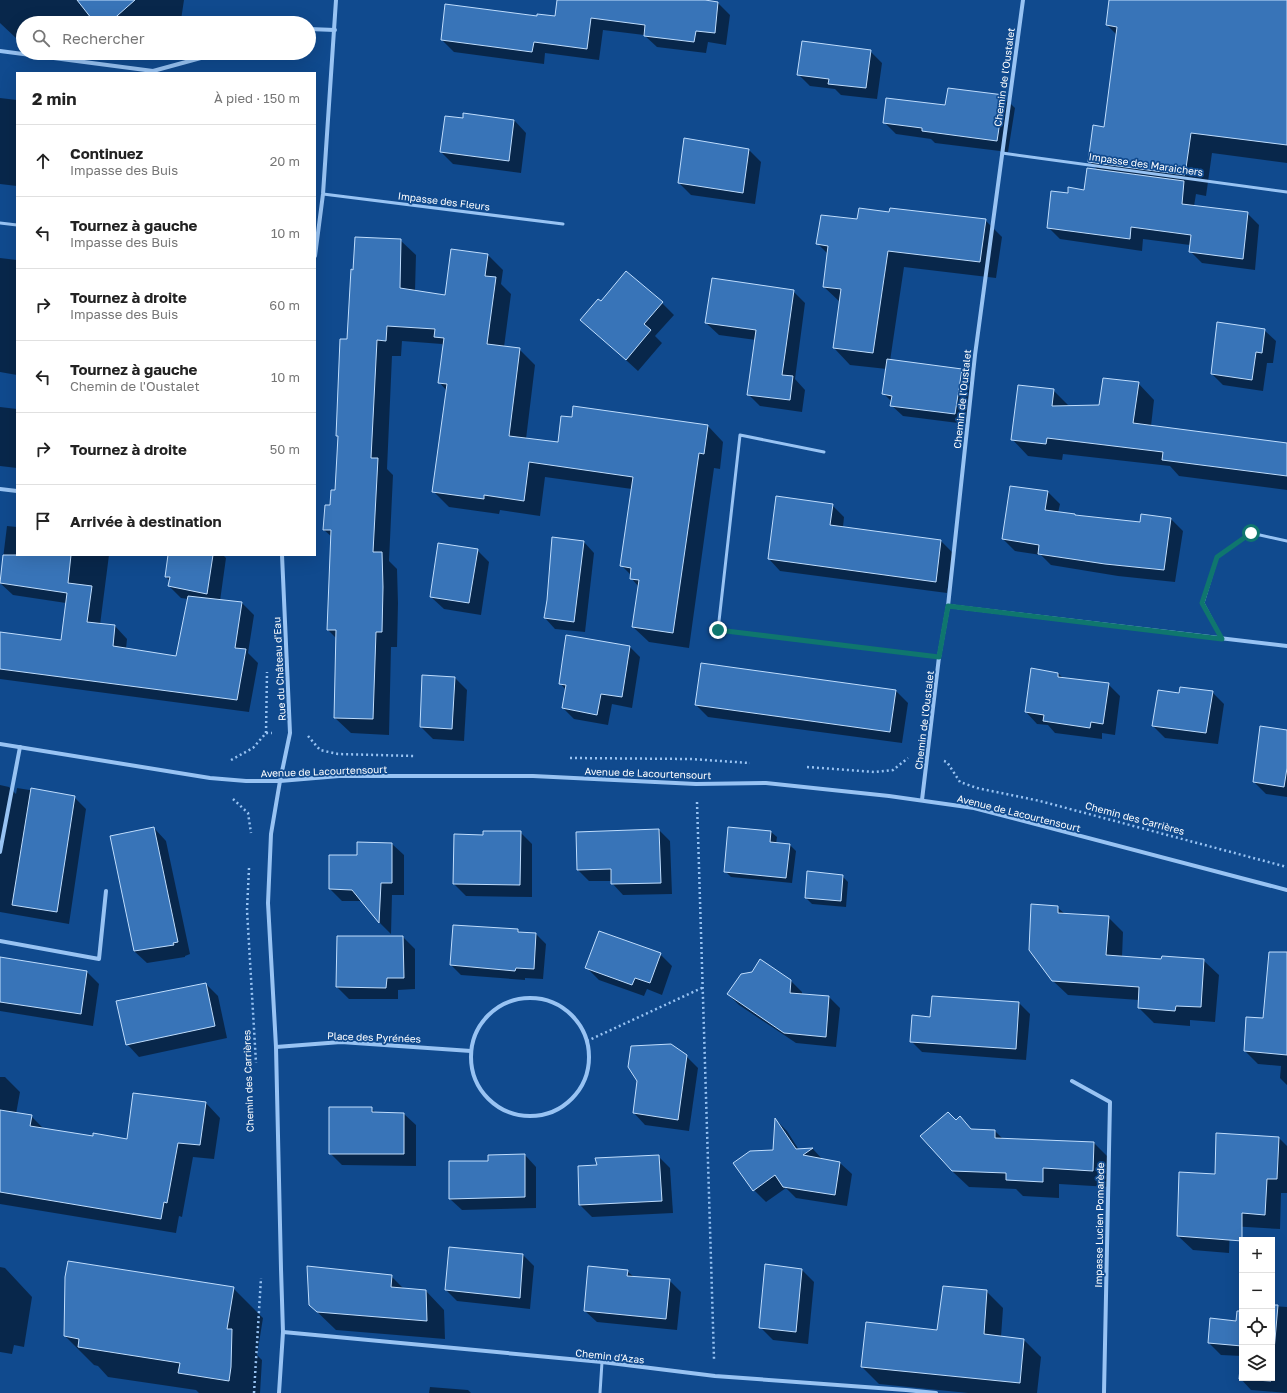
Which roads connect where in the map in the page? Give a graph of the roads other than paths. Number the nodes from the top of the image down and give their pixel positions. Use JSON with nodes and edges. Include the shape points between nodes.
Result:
{"nodes":[{"id":1,"x":336,"y":0,"type":"edge"},
{"id":2,"x":1023,"y":0,"type":"edge"},
{"id":3,"x":316,"y":29,"type":"edge"},
{"id":4,"x":334,"y":30,"type":"junction"},
{"id":5,"x":0,"y":51,"type":"edge"},
{"id":6,"x":16,"y":53,"type":"edge"},
{"id":7,"x":69,"y":60,"type":"edge"},
{"id":8,"x":194,"y":60,"type":"edge"},
{"id":9,"x":1002,"y":153,"type":"junction"},
{"id":10,"x":1287,"y":192,"type":"edge"},
{"id":11,"x":323,"y":194,"type":"junction"},
{"id":12,"x":0,"y":223,"type":"edge"},
{"id":13,"x":563,"y":224,"type":"dead end"},
{"id":14,"x":16,"y":225,"type":"edge"},
{"id":15,"x":316,"y":248,"type":"edge"},
{"id":16,"x":824,"y":452,"type":"dead end"},
{"id":17,"x":0,"y":488,"type":"edge"},
{"id":18,"x":16,"y":491,"type":"edge"},
{"id":19,"x":1287,"y":541,"type":"edge"},
{"id":20,"x":282,"y":556,"type":"edge"},
{"id":21,"x":948,"y":606,"type":"junction"},
{"id":22,"x":1222,"y":639,"type":"junction"},
{"id":23,"x":1286,"y":645,"type":"edge"},
{"id":24,"x":939,"y":657,"type":"junction"},
{"id":25,"x":0,"y":744,"type":"edge"},
{"id":26,"x":20,"y":747,"type":"junction"},
{"id":27,"x":280,"y":781,"type":"junction"},
{"id":28,"x":922,"y":800,"type":"junction"},
{"id":29,"x":0,"y":852,"type":"edge"},
{"id":30,"x":1287,"y":890,"type":"edge"},
{"id":31,"x":106,"y":891,"type":"dead end"},
{"id":32,"x":0,"y":941,"type":"edge"},
{"id":33,"x":276,"y":1046,"type":"junction"},
{"id":34,"x":471,"y":1051,"type":"junction"},
{"id":35,"x":1072,"y":1081,"type":"dead end"},
{"id":36,"x":283,"y":1332,"type":"junction"},
{"id":37,"x":602,"y":1362,"type":"junction"},
{"id":38,"x":906,"y":1391,"type":"edge"},
{"id":39,"x":279,"y":1393,"type":"edge"},
{"id":40,"x":600,"y":1393,"type":"edge"},
{"id":41,"x":936,"y":1393,"type":"edge"},
{"id":42,"x":1104,"y":1393,"type":"edge"}],
"edges":[{"from":1,"to":4,"type":"street"},
{"from":2,"to":9,"type":"street","name":"Chemin de l'Oustalet"},
{"from":3,"to":4,"type":"street"},
{"from":4,"to":11,"type":"street"},
{"from":5,"to":6,"type":"street"},
{"from":7,"to":8,"type":"street","via":[[153,71]]},
{"from":9,"to":10,"type":"lane","name":"Impasse des Maraichers"},
{"from":9,"to":21,"type":"street","name":"Chemin de l'Oustalet","via":[[975,354]]},
{"from":11,"to":13,"type":"lane","name":"Impasse des Fleurs"},
{"from":11,"to":15,"type":"street"},
{"from":12,"to":14,"type":"lane"},
{"from":16,"to":24,"type":"lane","via":[[740,435],[718,630]]},
{"from":17,"to":18,"type":"street"},
{"from":19,"to":22,"type":"lane","via":[[1251,533],[1217,557],[1202,603]]},
{"from":20,"to":27,"type":"street","name":"Rue du Château d'Eau","via":[[290,732]]},
{"from":21,"to":22,"type":"street"},
{"from":21,"to":24,"type":"street","name":"Chemin de l'Oustalet"},
{"from":22,"to":23,"type":"street"},
{"from":24,"to":28,"type":"street","name":"Chemin de l'Oustalet"},
{"from":25,"to":26,"type":"street","name":"Avenue de Lacourtensourt"},
{"from":26,"to":27,"type":"street","name":"Avenue de Lacourtensourt","via":[[210,778]]},
{"from":26,"to":29,"type":"street"},
{"from":27,"to":28,"type":"street","name":"Avenue de Lacourtensourt","via":[[339,776],[533,776],[696,784],[766,783]]},
{"from":27,"to":33,"type":"street","via":[[271,834],[268,903]]},
{"from":28,"to":30,"type":"street","name":"Avenue de Lacourtensourt","via":[[974,808]]},
{"from":31,"to":32,"type":"street","via":[[99,959]]},
{"from":33,"to":34,"type":"street","name":"Place des Pyrénées","via":[[341,1042]]},
{"from":33,"to":36,"type":"street"},
{"from":34,"to":34,"type":"street","via":[[472,1073],[485,1097],[507,1112],[533,1117],[559,1110],[578,1092],[589,1068],[587,1041],[575,1018],[553,1002],[527,997],[501,1005],[481,1022]]},
{"from":35,"to":42,"type":"street","name":"Impasse Lucien Pomarède","via":[[1110,1102]]},
{"from":36,"to":37,"type":"street","name":"Chemin d'Azas"},
{"from":36,"to":39,"type":"street"},
{"from":37,"to":38,"type":"street","name":"Chemin d'Azas","via":[[715,1376]]},
{"from":37,"to":40,"type":"lane"},
{"from":38,"to":41,"type":"street","name":"Chemin d'Azas"}]}
